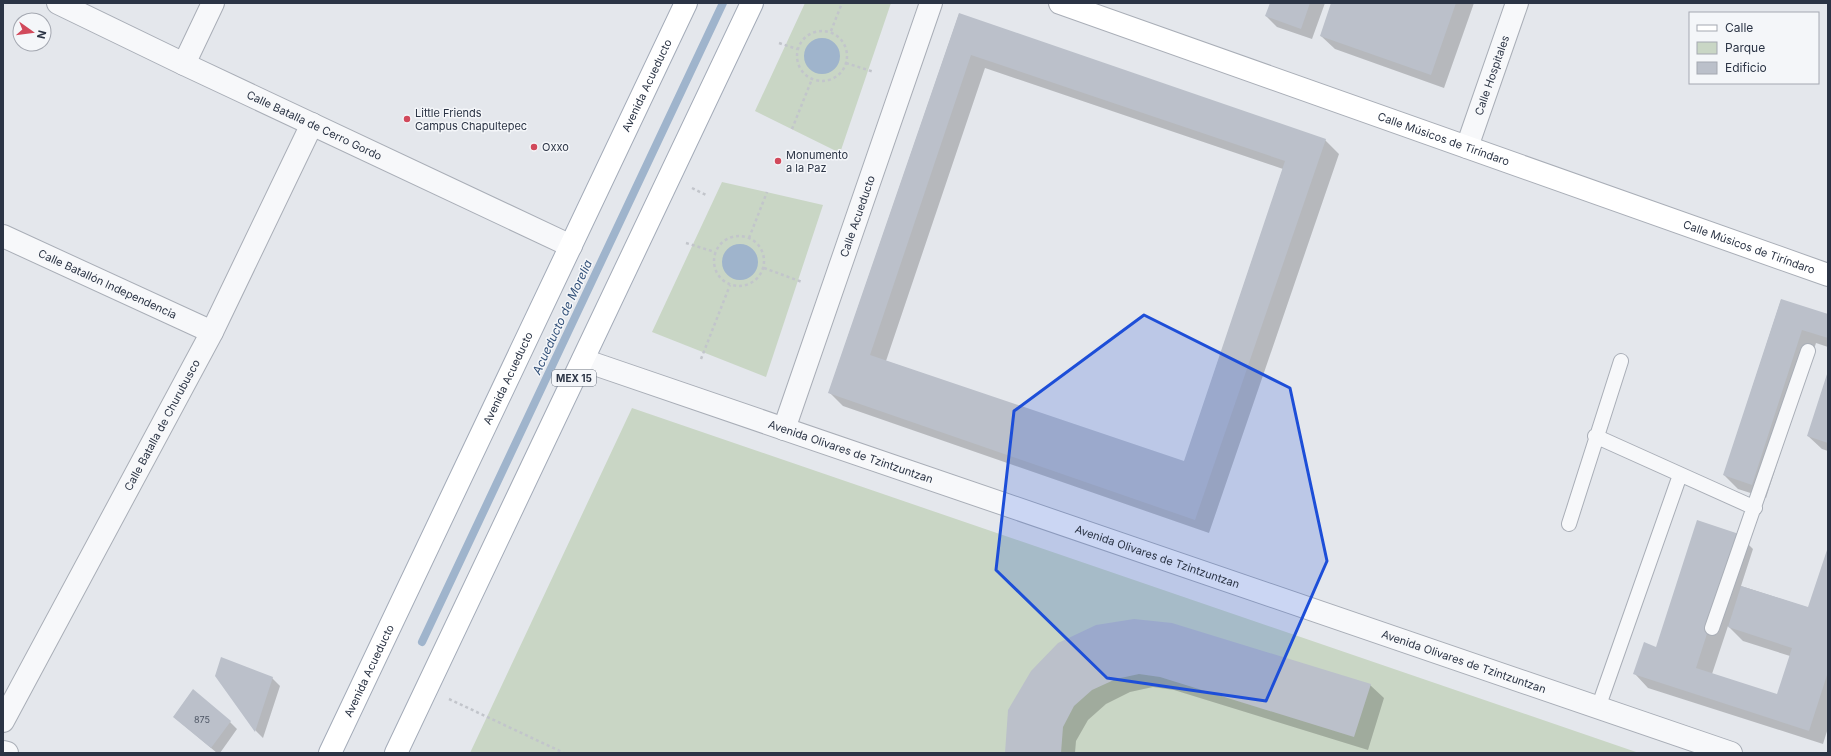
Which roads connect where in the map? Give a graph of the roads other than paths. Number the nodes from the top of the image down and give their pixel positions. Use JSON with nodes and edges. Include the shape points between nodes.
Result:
{"nodes":[{"id":1,"x":58,"y":3,"type":"edge"},
{"id":2,"x":213,"y":3,"type":"edge"},
{"id":3,"x":686,"y":3,"type":"edge"},
{"id":4,"x":752,"y":3,"type":"edge"},
{"id":5,"x":931,"y":3,"type":"edge"},
{"id":6,"x":1060,"y":3,"type":"edge"},
{"id":7,"x":1517,"y":3,"type":"edge"},
{"id":8,"x":184,"y":64,"type":"junction"},
{"id":9,"x":312,"y":124,"type":"junction"},
{"id":10,"x":1467,"y":147,"type":"junction"},
{"id":11,"x":3,"y":236,"type":"edge"},
{"id":12,"x":570,"y":246,"type":"junction"},
{"id":13,"x":1828,"y":275,"type":"edge"},
{"id":14,"x":212,"y":332,"type":"junction"},
{"id":15,"x":1808,"y":351,"type":"dead end"},
{"id":16,"x":583,"y":360,"type":"junction"},
{"id":17,"x":1621,"y":361,"type":"dead end"},
{"id":18,"x":784,"y":428,"type":"junction"},
{"id":19,"x":1595,"y":436,"type":"junction"},
{"id":20,"x":1680,"y":475,"type":"junction"},
{"id":21,"x":1755,"y":508,"type":"junction"},
{"id":22,"x":1569,"y":524,"type":"dead end"},
{"id":23,"x":1712,"y":628,"type":"dead end"},
{"id":24,"x":1598,"y":708,"type":"junction"},
{"id":25,"x":3,"y":721,"type":"edge"},
{"id":26,"x":3,"y":752,"type":"edge"},
{"id":27,"x":7,"y":753,"type":"edge"},
{"id":28,"x":330,"y":753,"type":"edge"},
{"id":29,"x":396,"y":753,"type":"edge"},
{"id":30,"x":1731,"y":753,"type":"edge"}],
"edges":[{"from":1,"to":8,"type":"street","name":"Calle Batalla de Cerro Gordo"},
{"from":2,"to":8,"type":"street"},
{"from":3,"to":12,"type":"main road","name":"Avenida Acueducto"},
{"from":4,"to":16,"type":"main road","number":"MEX 15"},
{"from":5,"to":18,"type":"street","name":"Calle Acueducto"},
{"from":6,"to":10,"type":"main road","name":"Calle Músicos de Tiríndaro"},
{"from":7,"to":10,"type":"street","name":"Calle Hospitales"},
{"from":8,"to":9,"type":"street","name":"Calle Batalla de Cerro Gordo"},
{"from":9,"to":12,"type":"street","name":"Calle Batalla de Cerro Gordo"},
{"from":9,"to":14,"type":"street","name":"Calle Batalla de Churubusco"},
{"from":10,"to":13,"type":"main road","name":"Calle Músicos de Tiríndaro"},
{"from":11,"to":14,"type":"street","name":"Calle Batallón Independencia"},
{"from":12,"to":28,"type":"main road","name":"Avenida Acueducto"},
{"from":14,"to":25,"type":"street","name":"Calle Batalla de Churubusco"},
{"from":15,"to":21,"type":"lane"},
{"from":16,"to":18,"type":"street","name":"Avenida Olivares de Tzintzuntzan"},
{"from":16,"to":29,"type":"main road","number":"MEX 15"},
{"from":17,"to":19,"type":"lane"},
{"from":18,"to":24,"type":"street","name":"Avenida Olivares de Tzintzuntzan"},
{"from":19,"to":20,"type":"lane"},
{"from":19,"to":22,"type":"lane"},
{"from":20,"to":21,"type":"lane"},
{"from":20,"to":24,"type":"lane"},
{"from":21,"to":23,"type":"lane"},
{"from":24,"to":30,"type":"street","name":"Avenida Olivares de Tzintzuntzan"},
{"from":26,"to":27,"type":"street"}]}
